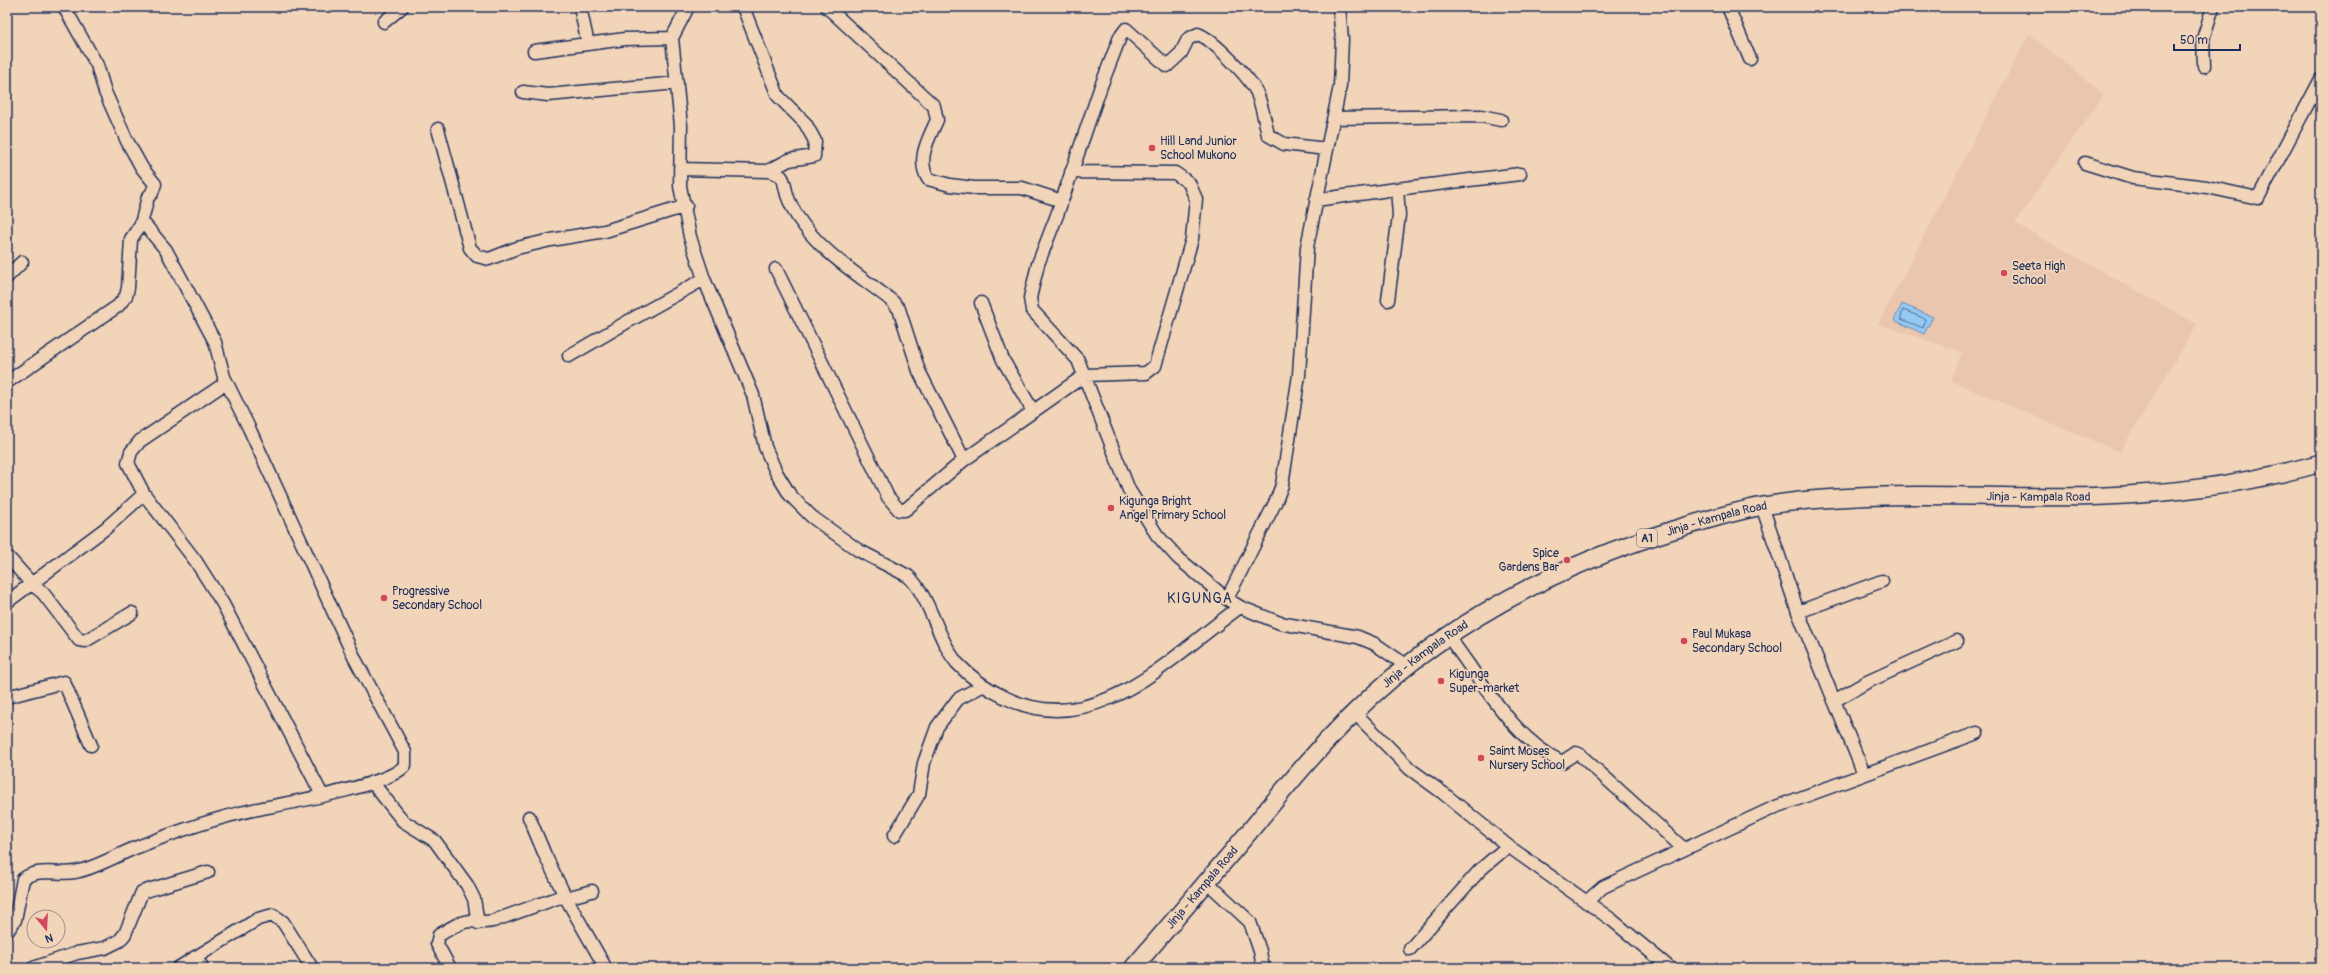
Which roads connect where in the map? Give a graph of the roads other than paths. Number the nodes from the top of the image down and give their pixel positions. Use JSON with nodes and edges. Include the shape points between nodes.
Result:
{"nodes":[{"id":1,"x":64,"y":7,"type":"edge"},
{"id":2,"x":402,"y":7,"type":"edge"},
{"id":3,"x":580,"y":7,"type":"edge"},
{"id":4,"x":688,"y":7,"type":"edge"},
{"id":5,"x":743,"y":7,"type":"edge"},
{"id":6,"x":827,"y":7,"type":"edge"},
{"id":7,"x":1339,"y":7,"type":"edge"},
{"id":8,"x":1728,"y":7,"type":"edge"},
{"id":9,"x":2212,"y":7,"type":"edge"},
{"id":10,"x":384,"y":22,"type":"dead end"},
{"id":11,"x":672,"y":38,"type":"junction"},
{"id":12,"x":588,"y":44,"type":"junction"},
{"id":13,"x":534,"y":51,"type":"dead end"},
{"id":14,"x":1750,"y":59,"type":"dead end"},
{"id":15,"x":2204,"y":66,"type":"dead end"},
{"id":16,"x":2321,"y":79,"type":"edge"},
{"id":17,"x":677,"y":83,"type":"junction"},
{"id":18,"x":523,"y":92,"type":"dead end"},
{"id":19,"x":1334,"y":118,"type":"junction"},
{"id":20,"x":1501,"y":120,"type":"dead end"},
{"id":21,"x":438,"y":129,"type":"dead end"},
{"id":22,"x":1326,"y":149,"type":"junction"},
{"id":23,"x":2085,"y":163,"type":"dead end"},
{"id":24,"x":680,"y":169,"type":"junction"},
{"id":25,"x":768,"y":171,"type":"junction"},
{"id":26,"x":1071,"y":172,"type":"junction"},
{"id":27,"x":1520,"y":174,"type":"dead end"},
{"id":28,"x":1398,"y":189,"type":"junction"},
{"id":29,"x":1316,"y":200,"type":"junction"},
{"id":30,"x":1062,"y":201,"type":"junction"},
{"id":31,"x":686,"y":206,"type":"junction"},
{"id":32,"x":141,"y":224,"type":"junction"},
{"id":33,"x":22,"y":262,"type":"dead end"},
{"id":34,"x":776,"y":269,"type":"dead end"},
{"id":35,"x":7,"y":277,"type":"edge"},
{"id":36,"x":704,"y":279,"type":"junction"},
{"id":37,"x":1388,"y":300,"type":"dead end"},
{"id":38,"x":981,"y":304,"type":"dead end"},
{"id":39,"x":568,"y":356,"type":"dead end"},
{"id":40,"x":1085,"y":375,"type":"junction"},
{"id":41,"x":224,"y":377,"type":"junction"},
{"id":42,"x":7,"y":382,"type":"edge"},
{"id":43,"x":1033,"y":411,"type":"junction"},
{"id":44,"x":964,"y":460,"type":"junction"},
{"id":45,"x":2321,"y":463,"type":"edge"},
{"id":46,"x":144,"y":494,"type":"junction"},
{"id":47,"x":1762,"y":506,"type":"junction"},
{"id":48,"x":7,"y":556,"type":"edge"},
{"id":49,"x":1882,"y":581,"type":"dead end"},
{"id":50,"x":32,"y":584,"type":"junction"},
{"id":51,"x":1227,"y":599,"type":"junction"},
{"id":52,"x":7,"y":602,"type":"edge"},
{"id":53,"x":1240,"y":607,"type":"junction"},
{"id":54,"x":1798,"y":612,"type":"junction"},
{"id":55,"x":132,"y":613,"type":"dead end"},
{"id":56,"x":1447,"y":635,"type":"junction"},
{"id":57,"x":1958,"y":642,"type":"dead end"},
{"id":58,"x":1407,"y":666,"type":"junction"},
{"id":59,"x":982,"y":686,"type":"junction"},
{"id":60,"x":7,"y":697,"type":"edge"},
{"id":61,"x":1834,"y":701,"type":"junction"},
{"id":62,"x":1354,"y":712,"type":"junction"},
{"id":63,"x":1977,"y":733,"type":"dead end"},
{"id":64,"x":91,"y":745,"type":"dead end"},
{"id":65,"x":1864,"y":774,"type":"junction"},
{"id":66,"x":372,"y":782,"type":"junction"},
{"id":67,"x":322,"y":795,"type":"junction"},
{"id":68,"x":529,"y":817,"type":"dead end"},
{"id":69,"x":894,"y":836,"type":"dead end"},
{"id":70,"x":1508,"y":846,"type":"junction"},
{"id":71,"x":1684,"y":849,"type":"junction"},
{"id":72,"x":208,"y":872,"type":"dead end"},
{"id":73,"x":1207,"y":882,"type":"junction"},
{"id":74,"x":592,"y":891,"type":"dead end"},
{"id":75,"x":566,"y":898,"type":"junction"},
{"id":76,"x":1586,"y":902,"type":"junction"},
{"id":77,"x":478,"y":922,"type":"junction"},
{"id":78,"x":7,"y":932,"type":"edge"},
{"id":79,"x":1410,"y":948,"type":"dead end"},
{"id":80,"x":195,"y":956,"type":"junction"},
{"id":81,"x":604,"y":965,"type":"dead end"},
{"id":82,"x":33,"y":968,"type":"edge"},
{"id":83,"x":178,"y":968,"type":"edge"},
{"id":84,"x":203,"y":968,"type":"edge"},
{"id":85,"x":312,"y":968,"type":"edge"},
{"id":86,"x":450,"y":968,"type":"edge"},
{"id":87,"x":1133,"y":968,"type":"edge"},
{"id":88,"x":1263,"y":968,"type":"edge"},
{"id":89,"x":1670,"y":968,"type":"edge"}],
"edges":[{"from":1,"to":32,"type":"street","via":[[97,65],[105,92],[127,141],[142,168],[155,184]]},
{"from":2,"to":10,"type":"street"},
{"from":3,"to":12,"type":"street"},
{"from":4,"to":11,"type":"street"},
{"from":5,"to":25,"type":"street","via":[[778,96],[805,123],[815,140],[814,156],[789,160]]},
{"from":6,"to":30,"type":"street","via":[[934,106],[938,120],[926,143],[922,166],[928,178],[932,181],[974,188],[1022,188]]},
{"from":7,"to":19,"type":"street","via":[[1341,66]]},
{"from":8,"to":14,"type":"street"},
{"from":9,"to":15,"type":"street","via":[[2203,39]]},
{"from":11,"to":12,"type":"street","via":[[625,39]]},
{"from":11,"to":17,"type":"street"},
{"from":12,"to":13,"type":"street"},
{"from":16,"to":23,"type":"street","via":[[2258,198],[2207,187],[2133,178]]},
{"from":17,"to":18,"type":"street","via":[[548,94]]},
{"from":17,"to":24,"type":"street"},
{"from":19,"to":20,"type":"street","via":[[1482,116]]},
{"from":19,"to":22,"type":"street"},
{"from":21,"to":31,"type":"street","via":[[470,248],[477,256],[489,259],[517,248],[605,231]]},
{"from":22,"to":26,"type":"street","via":[[1284,144],[1268,135],[1256,92],[1220,49],[1206,37],[1198,34],[1188,39],[1181,53],[1167,66],[1126,29],[1120,37]]},
{"from":22,"to":29,"type":"street"},
{"from":24,"to":25,"type":"street"},
{"from":24,"to":31,"type":"street","via":[[680,186]]},
{"from":25,"to":44,"type":"street","via":[[779,174],[785,181],[786,192],[797,216],[827,252],[899,309],[920,371]]},
{"from":26,"to":30,"type":"street"},
{"from":26,"to":40,"type":"street","via":[[1175,173],[1189,183],[1196,200],[1192,239],[1155,366],[1146,373]]},
{"from":27,"to":28,"type":"street"},
{"from":28,"to":29,"type":"street"},
{"from":28,"to":37,"type":"street","via":[[1399,215]]},
{"from":29,"to":51,"type":"street","via":[[1307,247],[1299,375],[1282,485]]},
{"from":30,"to":40,"type":"street","via":[[1038,264],[1030,304],[1039,320],[1078,360]]},
{"from":31,"to":36,"type":"street","via":[[690,236]]},
{"from":32,"to":41,"type":"street","via":[[146,226],[166,250],[215,342]]},
{"from":32,"to":42,"type":"street","via":[[131,239],[128,288],[126,296],[118,306]]},
{"from":33,"to":35,"type":"street"},
{"from":34,"to":44,"type":"street","via":[[888,497],[899,510],[905,510],[914,504]]},
{"from":36,"to":39,"type":"street"},
{"from":36,"to":59,"type":"street","via":[[752,396],[765,447],[790,495],[812,517],[837,536],[858,550],[902,572],[914,582],[933,622],[957,662]]},
{"from":38,"to":43,"type":"street","via":[[1003,360]]},
{"from":40,"to":43,"type":"street"},
{"from":40,"to":51,"type":"street","via":[[1129,490],[1143,514],[1157,535],[1178,558]]},
{"from":41,"to":46,"type":"street","via":[[224,384],[140,441],[131,452],[128,463]]},
{"from":41,"to":66,"type":"street","via":[[355,659],[405,752],[406,765],[403,768]]},
{"from":43,"to":44,"type":"street"},
{"from":45,"to":47,"type":"highway","name":"Jinja - Kampala Road","number":"A1","via":[[2214,487],[2120,495],[1821,498]]},
{"from":46,"to":50,"type":"street","via":[[106,528]]},
{"from":46,"to":67,"type":"street","via":[[196,560],[223,604]]},
{"from":47,"to":54,"type":"street"},
{"from":47,"to":56,"type":"highway","name":"Jinja - Kampala Road","number":"A1","via":[[1633,542],[1564,570],[1511,597]]},
{"from":48,"to":50,"type":"street"},
{"from":49,"to":54,"type":"street"},
{"from":50,"to":52,"type":"street"},
{"from":50,"to":55,"type":"street","via":[[43,593],[79,640],[85,641]]},
{"from":51,"to":53,"type":"street"},
{"from":53,"to":58,"type":"street","via":[[1280,622],[1358,637],[1375,644]]},
{"from":53,"to":59,"type":"street","via":[[1148,678],[1092,705],[1053,712],[1034,709]]},
{"from":54,"to":61,"type":"street"},
{"from":56,"to":58,"type":"highway","name":"Jinja - Kampala Road","number":"A1"},
{"from":56,"to":71,"type":"street","via":[[1510,720],[1536,746],[1562,762],[1576,753],[1579,754]]},
{"from":57,"to":61,"type":"street","via":[[1867,682]]},
{"from":58,"to":62,"type":"highway","name":"Jinja - Kampala Road","number":"A1"},
{"from":59,"to":69,"type":"street","via":[[958,699],[937,727],[929,745],[919,794]]},
{"from":60,"to":64,"type":"street","via":[[64,682]]},
{"from":61,"to":65,"type":"street"},
{"from":62,"to":70,"type":"street","via":[[1410,769]]},
{"from":62,"to":73,"type":"highway","name":"Jinja - Kampala Road","number":"A1","via":[[1313,756]]},
{"from":63,"to":65,"type":"street"},
{"from":65,"to":71,"type":"street","via":[[1773,808]]},
{"from":66,"to":67,"type":"street"},
{"from":66,"to":77,"type":"street","via":[[403,822],[435,841],[467,885],[474,899]]},
{"from":67,"to":78,"type":"street","via":[[252,810],[196,827],[75,872],[32,872],[23,879],[15,920]]},
{"from":68,"to":75,"type":"street"},
{"from":70,"to":76,"type":"street"},
{"from":70,"to":79,"type":"street","via":[[1480,870]]},
{"from":71,"to":76,"type":"street","via":[[1603,887]]},
{"from":72,"to":82,"type":"street","via":[[142,892],[125,934],[119,941],[105,948],[77,953]]},
{"from":73,"to":87,"type":"highway","name":"Jinja - Kampala Road","number":"A1"},
{"from":73,"to":88,"type":"street","via":[[1250,922]]},
{"from":74,"to":75,"type":"street"},
{"from":75,"to":77,"type":"street","via":[[553,898],[514,914],[485,923]]},
{"from":75,"to":81,"type":"street"},
{"from":76,"to":89,"type":"street"},
{"from":77,"to":86,"type":"street","via":[[470,921],[456,925],[439,935],[437,944]]},
{"from":80,"to":83,"type":"street"},
{"from":80,"to":84,"type":"street"},
{"from":80,"to":85,"type":"street","via":[[258,919],[273,914],[283,922]]}]}
